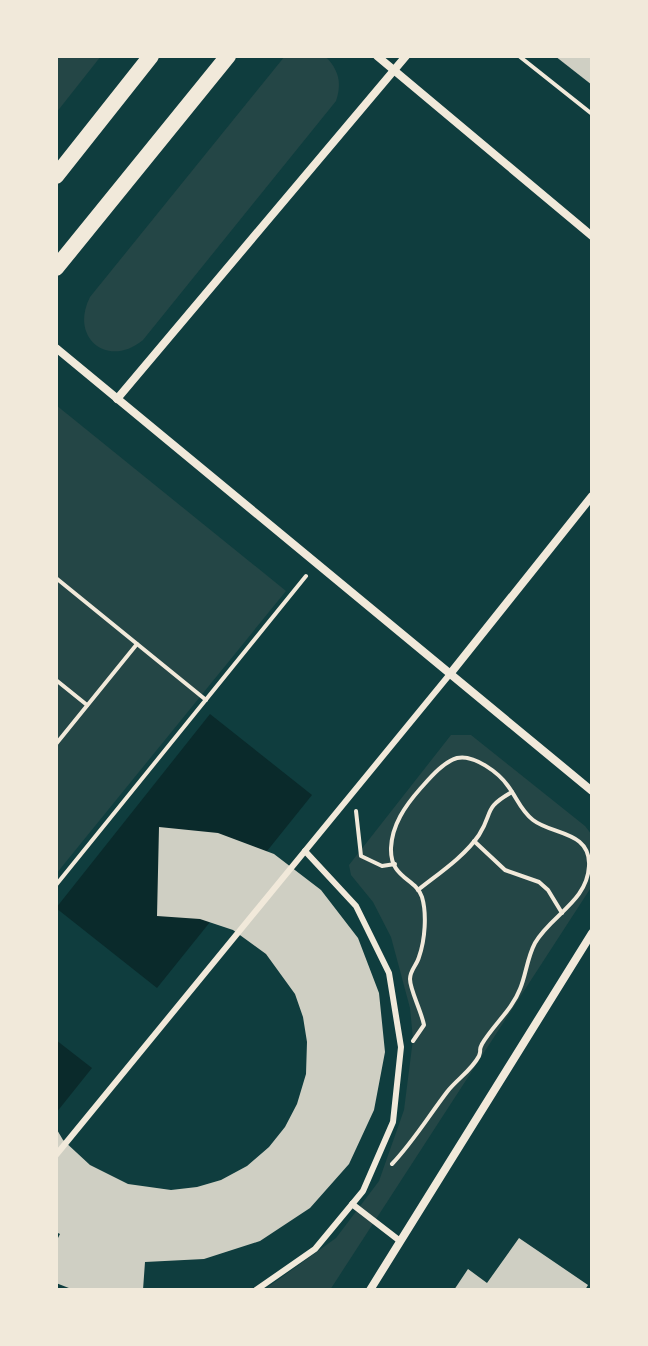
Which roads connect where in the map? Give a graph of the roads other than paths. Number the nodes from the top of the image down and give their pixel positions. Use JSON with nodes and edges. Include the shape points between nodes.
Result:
{"nodes":[{"id":1,"x":151,"y":56,"type":"edge"},
{"id":2,"x":228,"y":56,"type":"edge"},
{"id":3,"x":377,"y":56,"type":"edge"},
{"id":4,"x":406,"y":56,"type":"edge"},
{"id":5,"x":394,"y":71,"type":"junction"},
{"id":6,"x":56,"y":176,"type":"edge"},
{"id":7,"x":592,"y":236,"type":"edge"},
{"id":8,"x":56,"y":268,"type":"edge"},
{"id":9,"x":56,"y":348,"type":"edge"},
{"id":10,"x":117,"y":399,"type":"junction"},
{"id":11,"x":592,"y":496,"type":"edge"},
{"id":12,"x":450,"y":674,"type":"junction"},
{"id":13,"x":592,"y":791,"type":"edge"},
{"id":14,"x":305,"y":851,"type":"junction"},
{"id":15,"x":592,"y":933,"type":"edge"},
{"id":16,"x":56,"y":1155,"type":"edge"},
{"id":17,"x":352,"y":1204,"type":"junction"},
{"id":18,"x":400,"y":1241,"type":"junction"},
{"id":19,"x":256,"y":1290,"type":"edge"},
{"id":20,"x":370,"y":1290,"type":"edge"}],
"edges":[{"from":1,"to":6,"type":"main road"},
{"from":2,"to":8,"type":"main road"},
{"from":3,"to":5,"type":"street"},
{"from":4,"to":5,"type":"street"},
{"from":5,"to":7,"type":"street"},
{"from":5,"to":10,"type":"street"},
{"from":9,"to":10,"type":"street"},
{"from":10,"to":12,"type":"street"},
{"from":11,"to":12,"type":"street"},
{"from":12,"to":13,"type":"street"},
{"from":12,"to":14,"type":"lane"},
{"from":14,"to":16,"type":"lane"},
{"from":14,"to":17,"type":"lane","via":[[356,906],[389,973],[401,1052],[393,1122],[363,1191]]},
{"from":15,"to":18,"type":"street"},
{"from":17,"to":18,"type":"lane"},
{"from":17,"to":19,"type":"lane","via":[[315,1249]]},
{"from":18,"to":20,"type":"street"}]}
